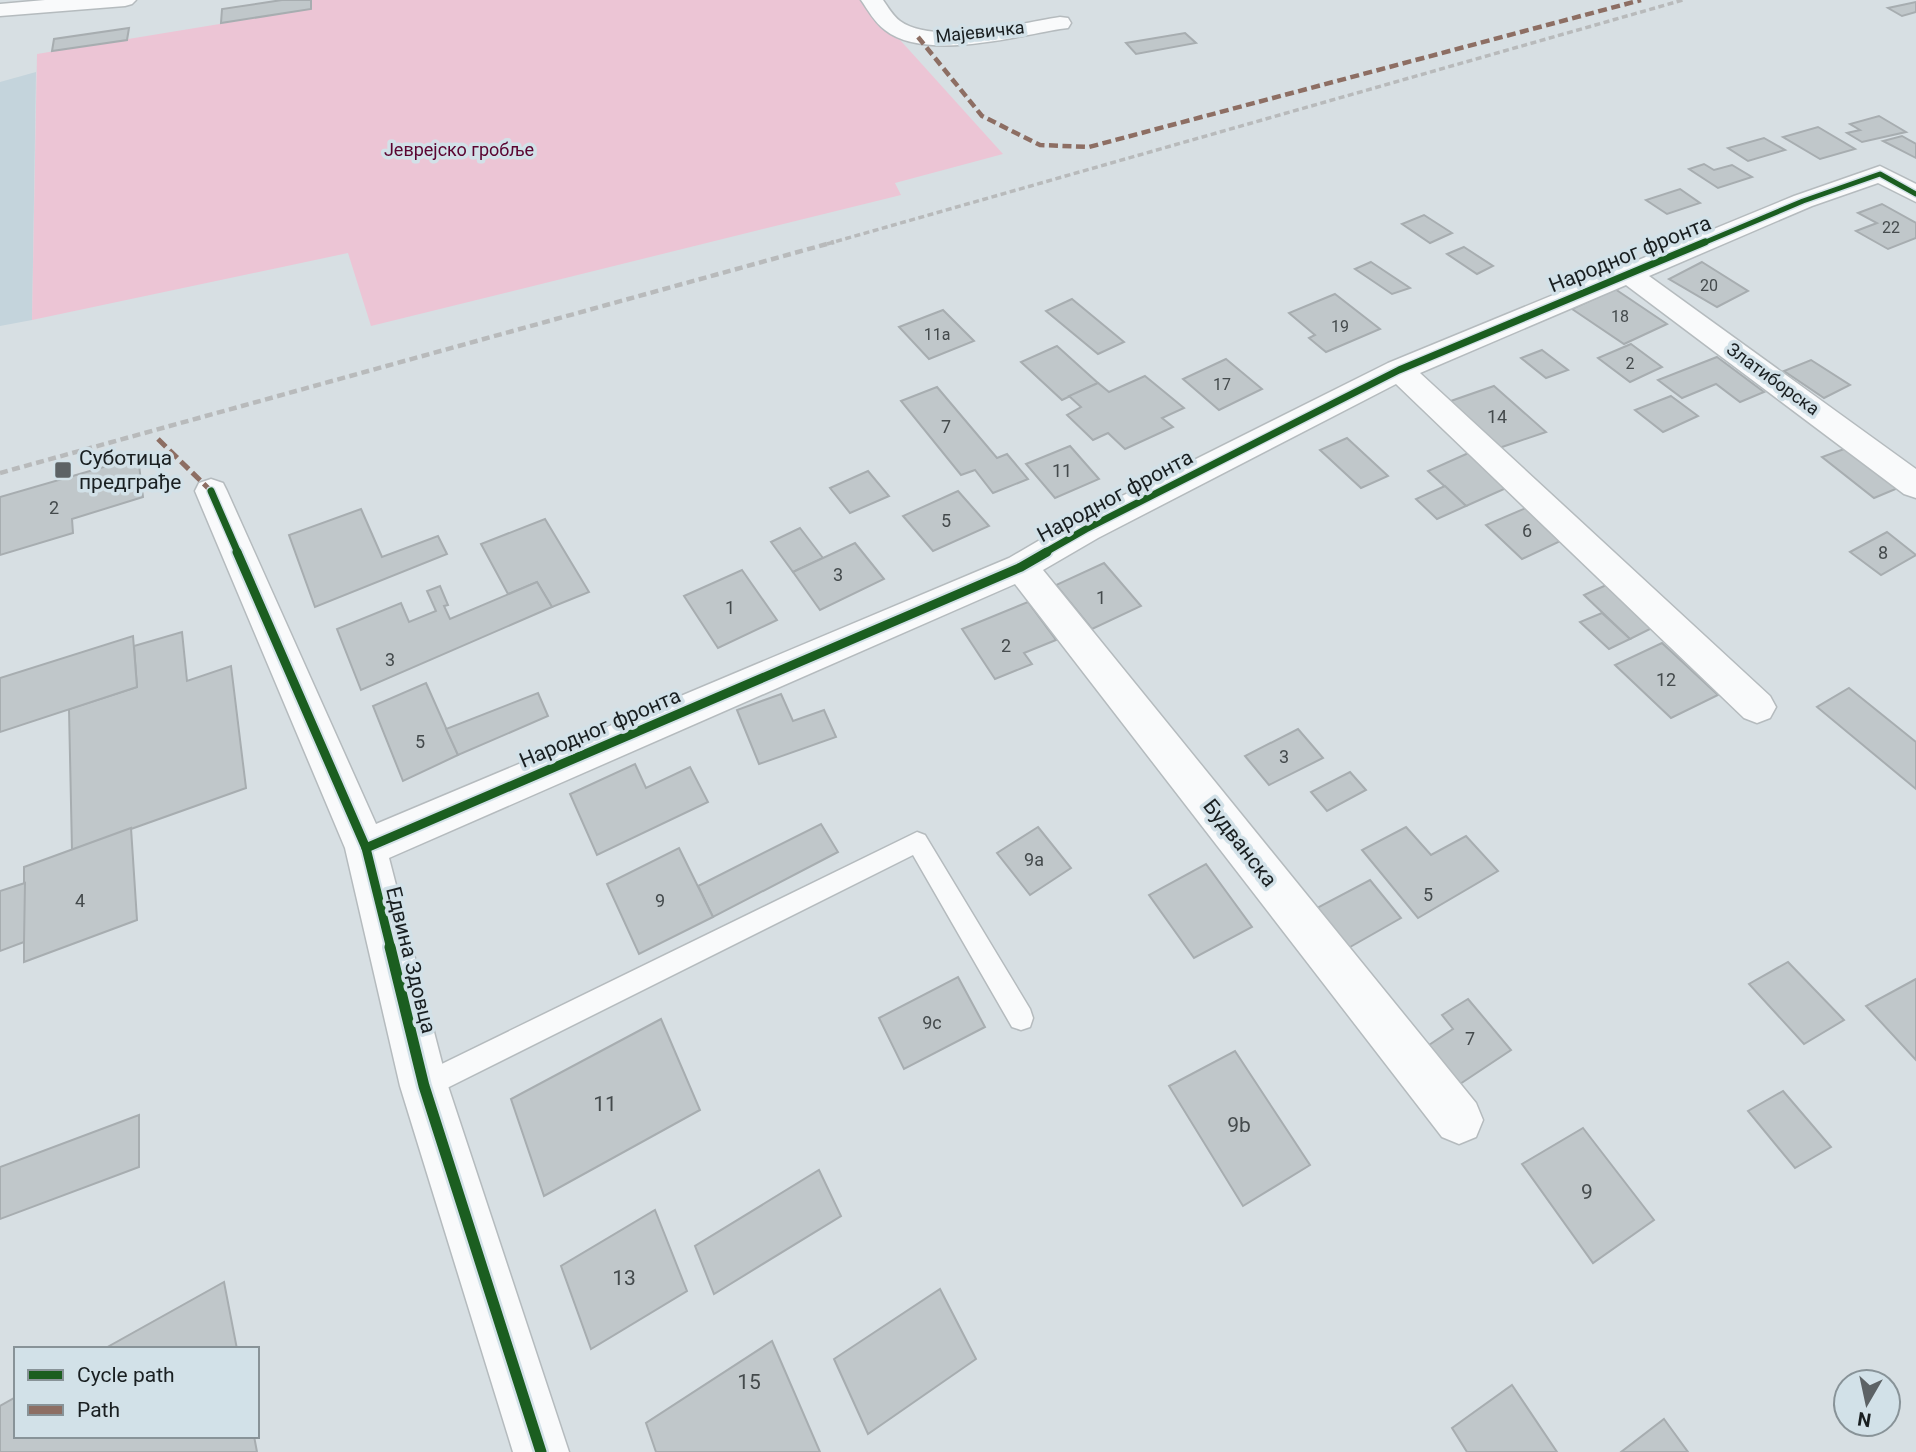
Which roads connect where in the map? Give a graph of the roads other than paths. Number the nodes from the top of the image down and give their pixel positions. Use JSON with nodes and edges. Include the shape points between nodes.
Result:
{"nodes":[{"id":1,"x":125,"y":0,"type":"edge"},
{"id":2,"x":872,"y":0,"type":"edge"},
{"id":3,"x":0,"y":10,"type":"edge"},
{"id":4,"x":1060,"y":23,"type":"dead end"},
{"id":5,"x":1916,"y":194,"type":"edge"},
{"id":6,"x":1628,"y":274,"type":"junction"},
{"id":7,"x":1399,"y":370,"type":"junction"},
{"id":8,"x":1916,"y":486,"type":"edge"},
{"id":9,"x":211,"y":491,"type":"dead end"},
{"id":10,"x":1021,"y":567,"type":"junction"},
{"id":11,"x":1757,"y":706,"type":"dead end"},
{"id":12,"x":366,"y":848,"type":"junction"},
{"id":13,"x":1021,"y":1018,"type":"dead end"},
{"id":14,"x":424,"y":1086,"type":"junction"},
{"id":15,"x":1459,"y":1120,"type":"dead end"},
{"id":16,"x":541,"y":1452,"type":"edge"}],
"edges":[{"from":1,"to":3,"type":"street"},
{"from":2,"to":4,"type":"street","name":"Мајевичка","via":[[894,26],[918,37],[942,40]]},
{"from":5,"to":6,"type":"street","name":"Народног фронта","via":[[1880,174]]},
{"from":6,"to":7,"type":"street","name":"Народног фронта"},
{"from":6,"to":8,"type":"street","name":"Златиборска"},
{"from":7,"to":10,"type":"street","name":"Народног фронта","via":[[1097,523]]},
{"from":7,"to":11,"type":"street"},
{"from":9,"to":12,"type":"street","name":"Едвина Здовца"},
{"from":10,"to":12,"type":"street","name":"Народног фронта"},
{"from":10,"to":15,"type":"street","name":"Будванска"},
{"from":12,"to":14,"type":"street","name":"Едвина Здовца"},
{"from":13,"to":14,"type":"lane","via":[[917,842]]},
{"from":14,"to":16,"type":"street","name":"Едвина Здовца"}]}
